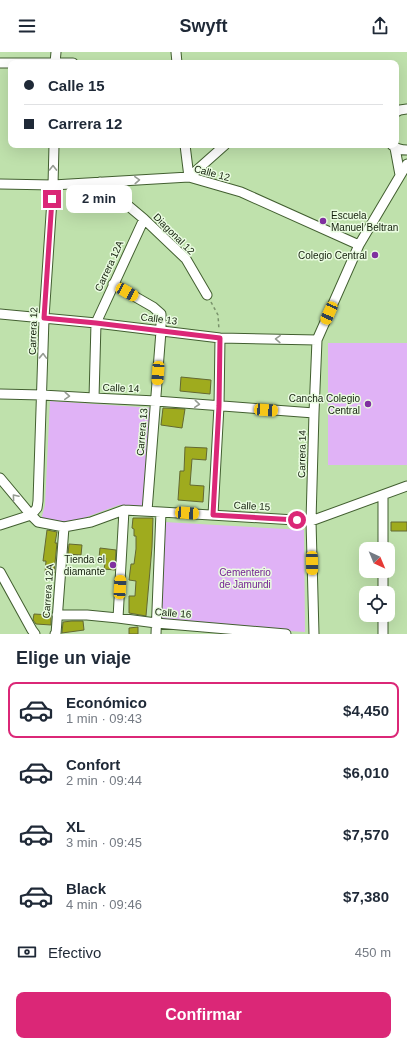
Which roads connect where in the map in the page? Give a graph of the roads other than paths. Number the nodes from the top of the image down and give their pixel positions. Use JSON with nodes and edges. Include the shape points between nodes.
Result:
{"nodes":[{"id":1,"x":54,"y":148,"type":"edge"},
{"id":2,"x":186,"y":148,"type":"edge"},
{"id":3,"x":222,"y":148,"type":"edge"},
{"id":4,"x":393,"y":148,"type":"edge"},
{"id":5,"x":397,"y":148,"type":"edge"},
{"id":6,"x":407,"y":150,"type":"edge"},
{"id":7,"x":407,"y":164,"type":"edge"},
{"id":8,"x":400,"y":175,"type":"junction"},
{"id":9,"x":189,"y":177,"type":"junction"},
{"id":10,"x":100,"y":182,"type":"junction"},
{"id":11,"x":0,"y":184,"type":"edge"},
{"id":12,"x":53,"y":184,"type":"junction"},
{"id":13,"x":144,"y":219,"type":"junction"},
{"id":14,"x":359,"y":245,"type":"junction"},
{"id":15,"x":113,"y":284,"type":"junction"},
{"id":16,"x":207,"y":295,"type":"road end"},
{"id":17,"x":0,"y":314,"type":"edge"},
{"id":18,"x":44,"y":318,"type":"junction"},
{"id":19,"x":96,"y":323,"type":"junction"},
{"id":20,"x":161,"y":331,"type":"junction"},
{"id":21,"x":220,"y":338,"type":"junction"},
{"id":22,"x":317,"y":340,"type":"junction"},
{"id":23,"x":0,"y":394,"type":"edge"},
{"id":24,"x":42,"y":394,"type":"junction"},
{"id":25,"x":94,"y":398,"type":"junction"},
{"id":26,"x":156,"y":401,"type":"junction"},
{"id":27,"x":219,"y":406,"type":"junction"},
{"id":28,"x":314,"y":413,"type":"junction"},
{"id":29,"x":0,"y":478,"type":"edge"},
{"id":30,"x":407,"y":486,"type":"edge"},
{"id":31,"x":383,"y":495,"type":"junction"},
{"id":32,"x":124,"y":510,"type":"junction"},
{"id":33,"x":147,"y":511,"type":"junction"},
{"id":34,"x":161,"y":512,"type":"junction"},
{"id":35,"x":31,"y":515,"type":"junction"},
{"id":36,"x":213,"y":515,"type":"junction"},
{"id":37,"x":311,"y":521,"type":"junction"},
{"id":38,"x":0,"y":525,"type":"edge"},
{"id":39,"x":64,"y":527,"type":"junction"},
{"id":40,"x":383,"y":542,"type":"edge"},
{"id":41,"x":0,"y":572,"type":"edge"},
{"id":42,"x":57,"y":615,"type":"junction"},
{"id":43,"x":118,"y":618,"type":"junction"},
{"id":44,"x":383,"y":622,"type":"edge"},
{"id":45,"x":156,"y":623,"type":"junction"},
{"id":46,"x":234,"y":632,"type":"edge"},
{"id":47,"x":35,"y":634,"type":"edge"},
{"id":48,"x":55,"y":634,"type":"edge"},
{"id":49,"x":156,"y":634,"type":"edge"},
{"id":50,"x":286,"y":634,"type":"edge"},
{"id":51,"x":314,"y":634,"type":"edge"},
{"id":52,"x":383,"y":634,"type":"edge"}],
"edges":[{"from":12,"to":1,"type":"street","name":"Carrera 12","one_way":true},
{"from":2,"to":9,"type":"street"},
{"from":3,"to":9,"type":"street"},
{"from":4,"to":8,"type":"street"},
{"from":5,"to":6,"type":"street"},
{"from":7,"to":8,"type":"street","name":"Carrera 14"},
{"from":8,"to":14,"type":"street","name":"Carrera 14"},
{"from":10,"to":9,"type":"street","name":"Calle 12","one_way":true},
{"from":9,"to":14,"type":"street","name":"Calle 12","via":[[241,192]]},
{"from":10,"to":12,"type":"street","name":"Calle 12"},
{"from":10,"to":13,"type":"street","name":"Diagonal 12"},
{"from":11,"to":12,"type":"street","name":"Calle 12"},
{"from":12,"to":18,"type":"street","name":"Carrera 12"},
{"from":13,"to":15,"type":"street","name":"Carrera 12A"},
{"from":13,"to":16,"type":"street","name":"Diagonal 12","via":[[186,259]]},
{"from":14,"to":22,"type":"street","name":"Carrera 14"},
{"from":15,"to":19,"type":"street","name":"Carrera 12A"},
{"from":15,"to":20,"type":"street","name":"Carrera 13","via":[[161,314]]},
{"from":17,"to":18,"type":"street","name":"Calle 13"},
{"from":18,"to":19,"type":"street","name":"Calle 13"},
{"from":24,"to":18,"type":"street","name":"Carrera 12","one_way":true},
{"from":19,"to":20,"type":"street","name":"Calle 13"},
{"from":19,"to":25,"type":"street"},
{"from":20,"to":21,"type":"street","name":"Calle 13"},
{"from":20,"to":26,"type":"street","name":"Carrera 13"},
{"from":22,"to":21,"type":"street","name":"Calle 13","one_way":true},
{"from":21,"to":27,"type":"street"},
{"from":22,"to":28,"type":"street","name":"Carrera 14"},
{"from":23,"to":24,"type":"street","name":"Calle 14"},
{"from":24,"to":25,"type":"street","name":"Calle 14","one_way":true},
{"from":24,"to":35,"type":"street","name":"Carrera 12","via":[[38,501],[37,508]]},
{"from":25,"to":26,"type":"street","name":"Calle 14"},
{"from":26,"to":27,"type":"street","name":"Calle 14","one_way":true},
{"from":26,"to":33,"type":"street","name":"Carrera 13"},
{"from":27,"to":28,"type":"street","name":"Calle 14"},
{"from":27,"to":36,"type":"street"},
{"from":28,"to":37,"type":"street","name":"Carrera 14"},
{"from":35,"to":29,"type":"street","one_way":true},
{"from":30,"to":31,"type":"street","name":"Calle 15"},
{"from":31,"to":37,"type":"street","name":"Calle 15"},
{"from":31,"to":40,"type":"street"},
{"from":32,"to":33,"type":"street","name":"Calle 15"},
{"from":32,"to":39,"type":"street","name":"Calle 15","via":[[91,522]]},
{"from":32,"to":43,"type":"street"},
{"from":33,"to":34,"type":"street","name":"Calle 15"},
{"from":34,"to":36,"type":"street","name":"Calle 15"},
{"from":34,"to":45,"type":"street"},
{"from":35,"to":38,"type":"street"},
{"from":35,"to":39,"type":"street","name":"Calle 15","via":[[38,522]]},
{"from":36,"to":37,"type":"street","name":"Calle 15"},
{"from":37,"to":51,"type":"street","name":"Carrera 14"},
{"from":39,"to":42,"type":"street","name":"Carrera 12A"},
{"from":41,"to":47,"type":"street"},
{"from":42,"to":43,"type":"street","name":"Calle 16"},
{"from":42,"to":48,"type":"street","name":"Carrera 12A"},
{"from":43,"to":45,"type":"street","name":"Calle 16"},
{"from":44,"to":52,"type":"street"},
{"from":45,"to":46,"type":"street","name":"Calle 16"},
{"from":45,"to":49,"type":"street"},
{"from":46,"to":50,"type":"street","name":"Calle 16"}]}
